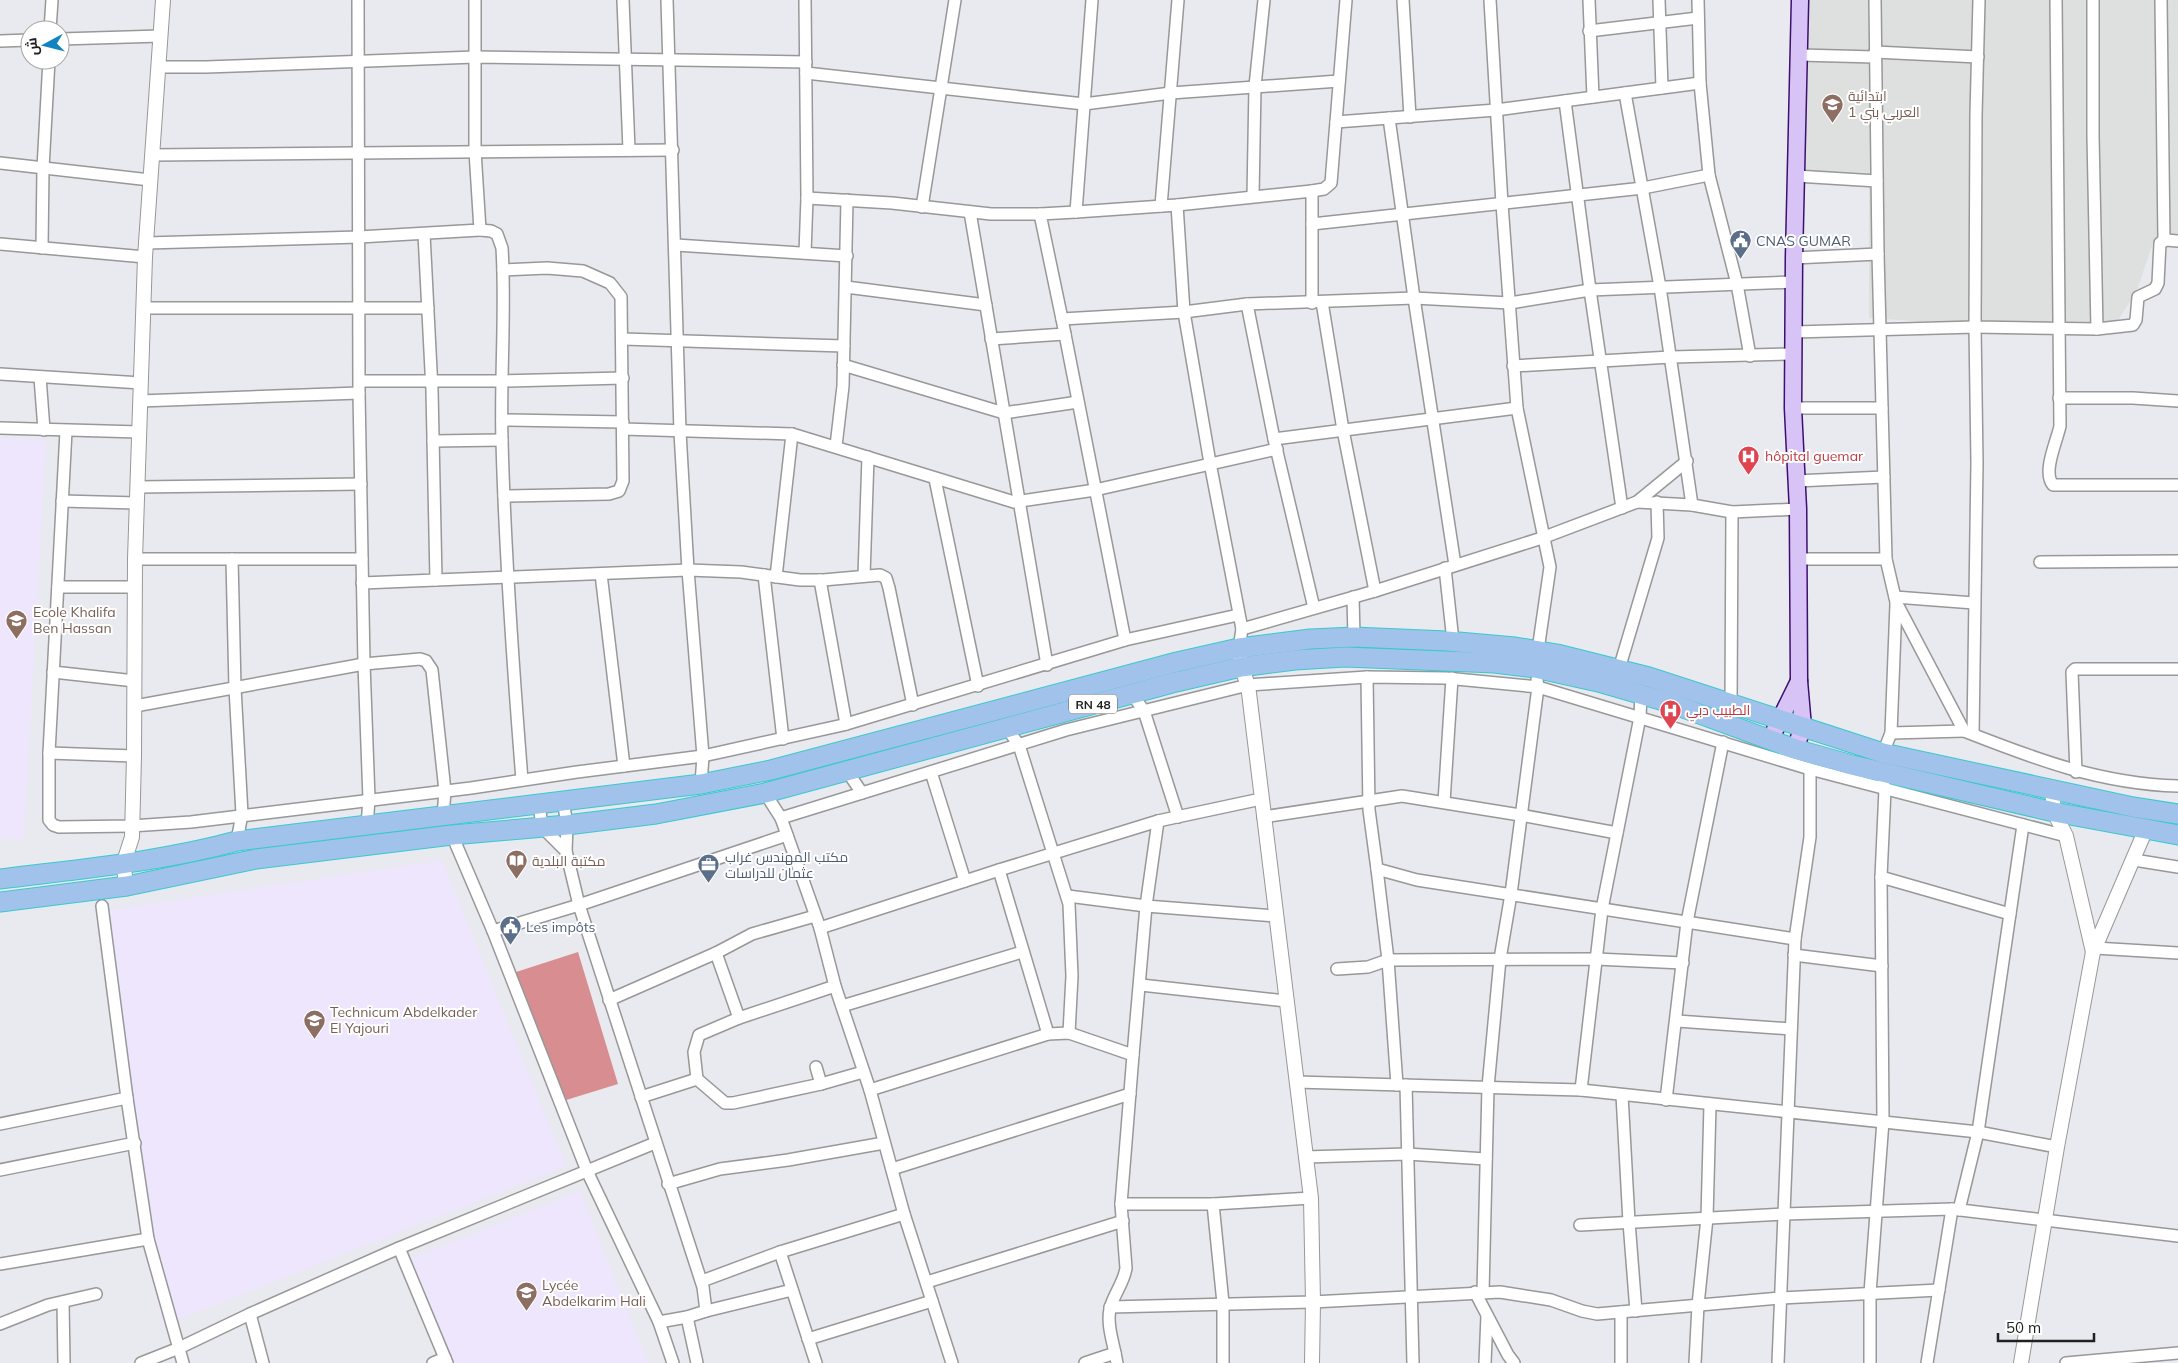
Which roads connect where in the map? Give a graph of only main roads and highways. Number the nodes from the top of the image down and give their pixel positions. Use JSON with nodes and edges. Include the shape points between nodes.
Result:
{"nodes":[{"id":1,"x":1800,"y":0,"type":"edge"},
{"id":2,"x":1536,"y":659,"type":"junction"},
{"id":3,"x":1799,"y":681,"type":"junction"},
{"id":4,"x":1778,"y":719,"type":"junction"},
{"id":5,"x":1803,"y":727,"type":"junction"},
{"id":6,"x":1770,"y":740,"type":"junction"},
{"id":7,"x":1795,"y":750,"type":"junction"},
{"id":8,"x":2178,"y":814,"type":"edge"},
{"id":9,"x":2178,"y":835,"type":"edge"},
{"id":10,"x":0,"y":878,"type":"edge"},
{"id":11,"x":0,"y":902,"type":"edge"}],
"edges":[{"from":1,"to":3,"type":"main road","via":[[1793,354]]},
{"from":2,"to":4,"type":"highway","number":"RN 48","via":[[1619,669]]},
{"from":2,"to":6,"type":"highway","number":"RN 48"},
{"from":2,"to":10,"type":"highway","number":"RN 48","via":[[1453,641],[1354,637],[1239,648],[770,770],[701,784],[237,841],[123,864]]},
{"from":2,"to":11,"type":"highway","number":"RN 48","via":[[1494,663],[1345,657],[1241,667],[765,793],[656,814],[256,858],[126,886]]},
{"from":3,"to":4,"type":"main road"},
{"from":3,"to":5,"type":"main road"},
{"from":4,"to":5,"type":"highway","number":"RN 48"},
{"from":4,"to":6,"type":"main road"},
{"from":5,"to":7,"type":"main road"},
{"from":5,"to":8,"type":"highway","number":"RN 48","via":[[1883,753]]},
{"from":6,"to":7,"type":"highway","number":"RN 48"},
{"from":7,"to":9,"type":"highway","number":"RN 48","via":[[2054,812]]}]}
